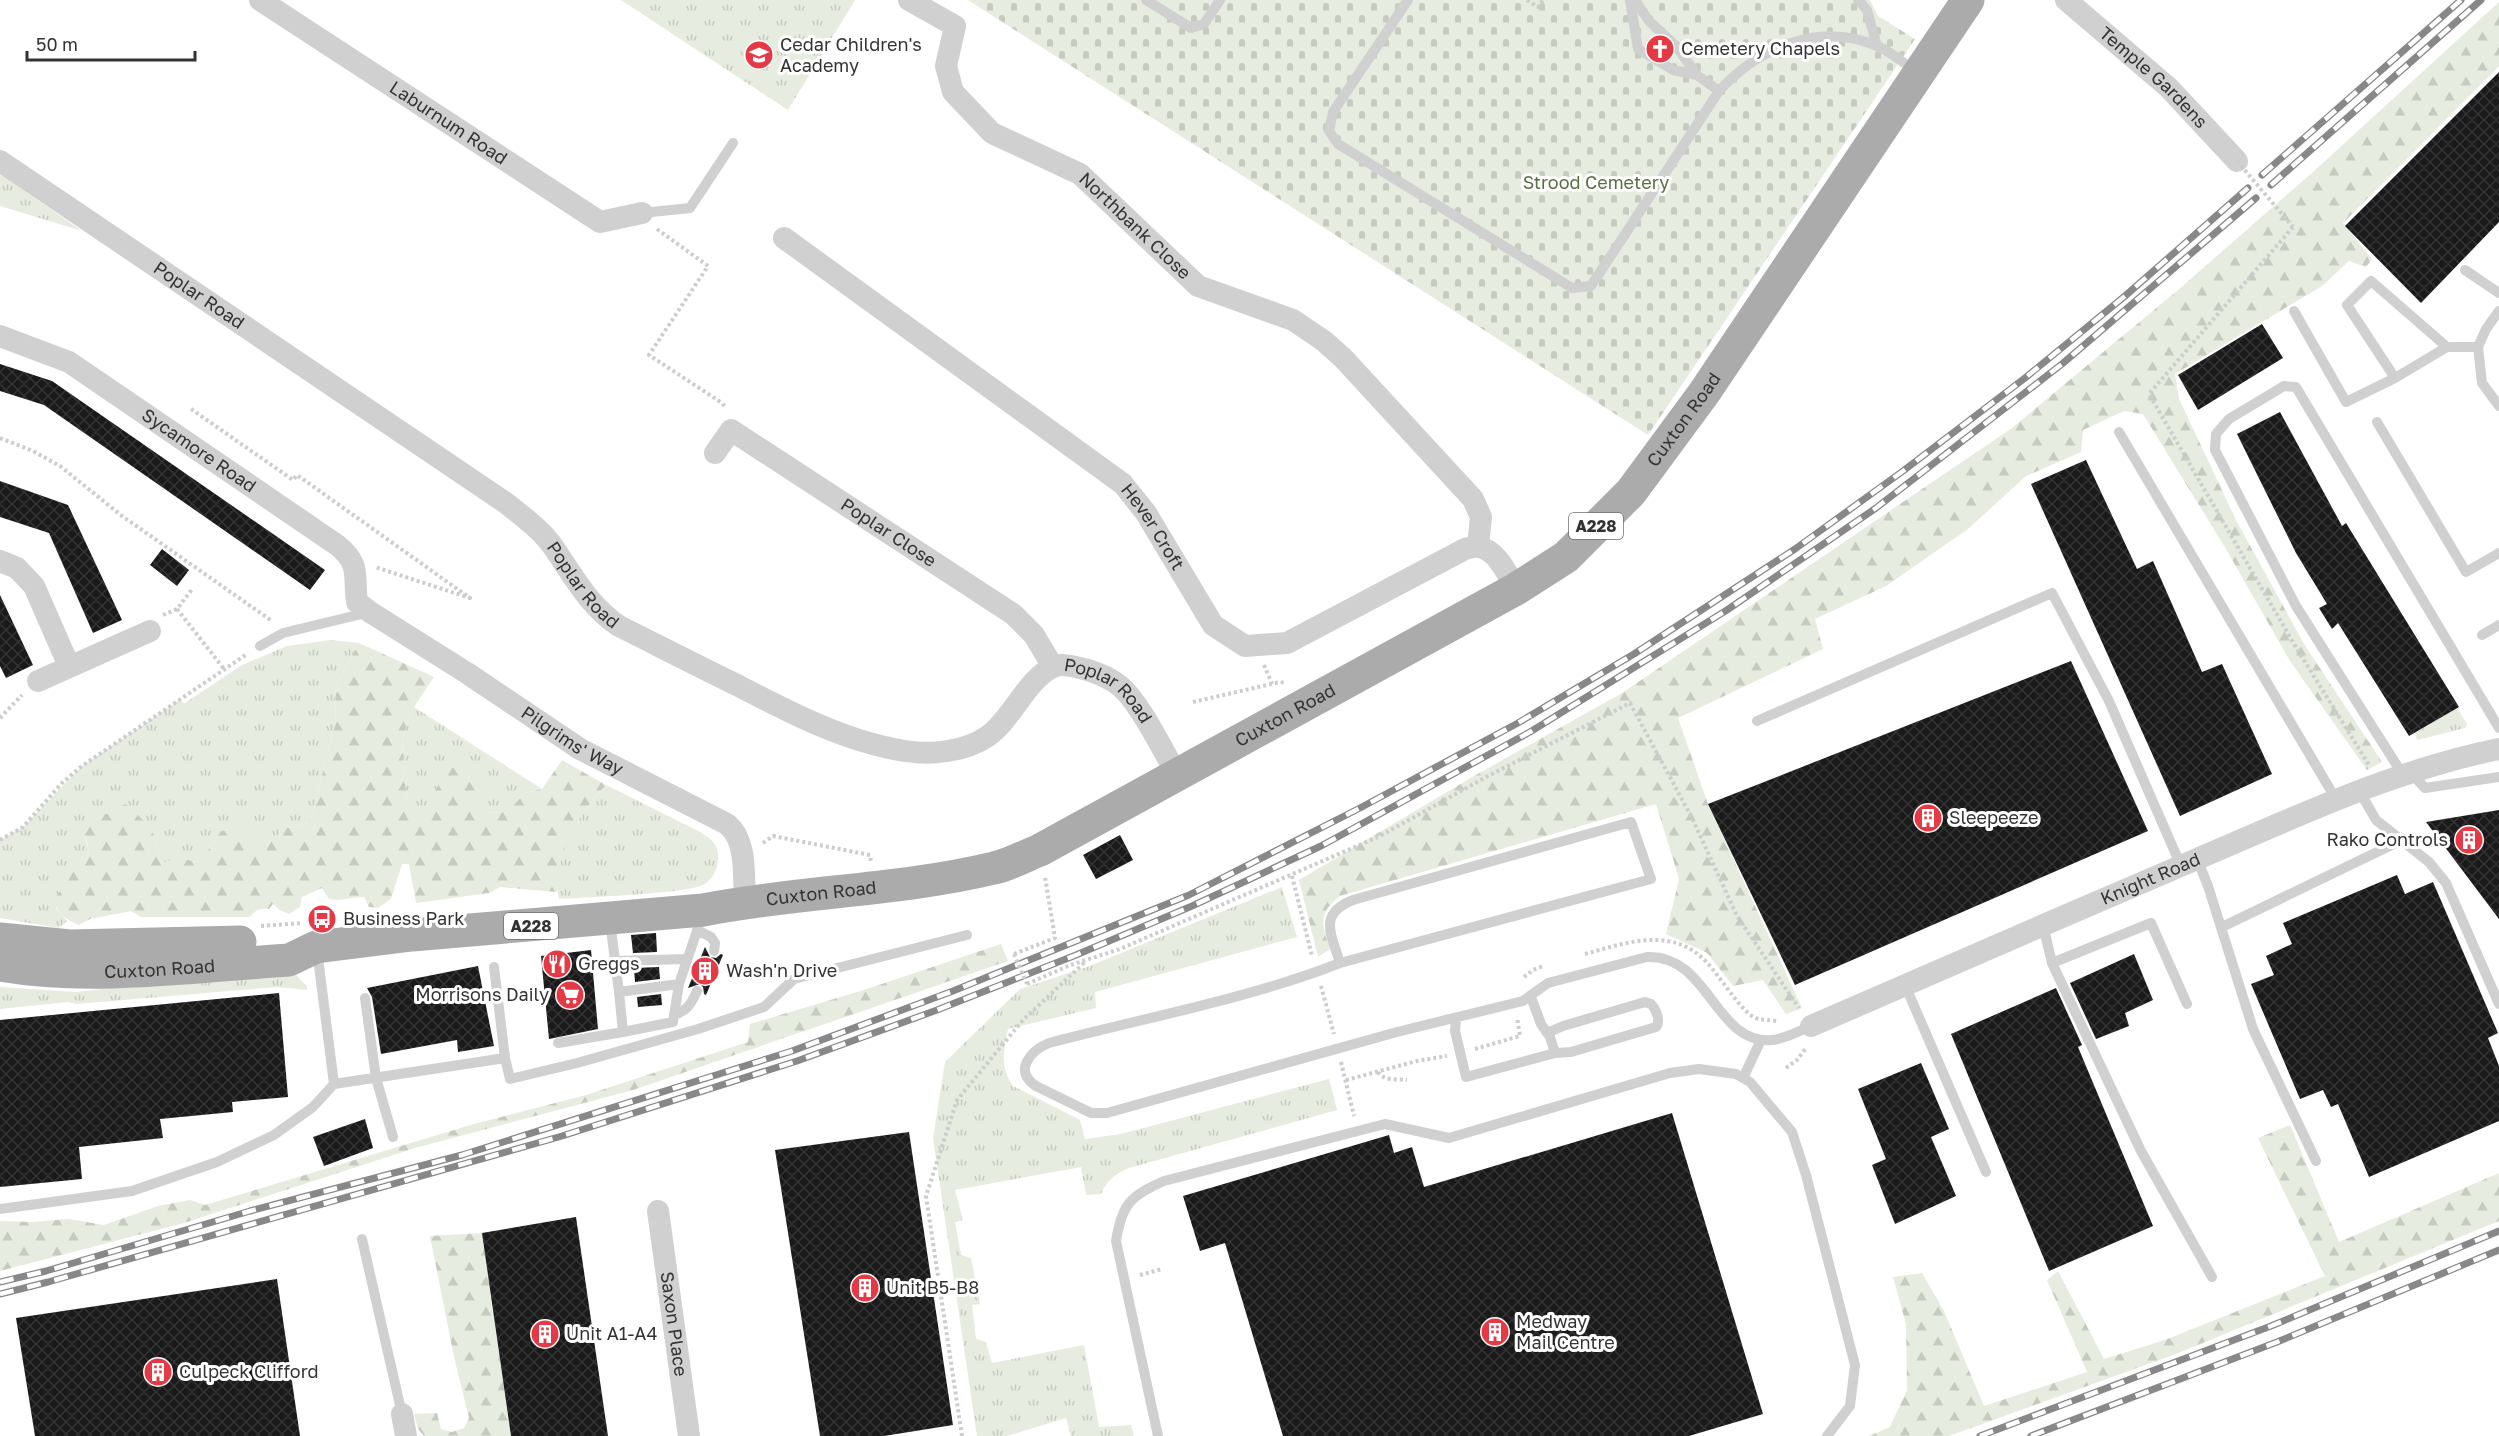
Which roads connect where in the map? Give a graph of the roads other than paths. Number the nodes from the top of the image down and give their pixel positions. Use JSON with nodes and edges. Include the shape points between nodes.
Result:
{"nodes":[{"id":1,"x":260,"y":0,"type":"edge"},
{"id":2,"x":909,"y":0,"type":"edge"},
{"id":3,"x":1146,"y":0,"type":"edge"},
{"id":4,"x":1220,"y":0,"type":"edge"},
{"id":5,"x":1408,"y":0,"type":"edge"},
{"id":6,"x":1630,"y":0,"type":"edge"},
{"id":7,"x":1635,"y":0,"type":"edge"},
{"id":8,"x":1858,"y":0,"type":"edge"},
{"id":9,"x":1968,"y":0,"type":"edge"},
{"id":10,"x":2066,"y":0,"type":"edge"},
{"id":11,"x":1877,"y":46,"type":"junction"},
{"id":12,"x":1918,"y":73,"type":"junction"},
{"id":13,"x":1697,"y":75,"type":"junction"},
{"id":14,"x":1719,"y":91,"type":"junction"},
{"id":15,"x":733,"y":143,"type":"dead end"},
{"id":16,"x":0,"y":161,"type":"edge"},
{"id":17,"x":2236,"y":161,"type":"road end"},
{"id":18,"x":642,"y":213,"type":"joint"},
{"id":19,"x":784,"y":238,"type":"dead end"},
{"id":20,"x":2465,"y":270,"type":"dead end"},
{"id":21,"x":2499,"y":293,"type":"edge"},
{"id":22,"x":2294,"y":311,"type":"dead end"},
{"id":23,"x":2499,"y":311,"type":"edge"},
{"id":24,"x":0,"y":336,"type":"edge"},
{"id":25,"x":2446,"y":347,"type":"junction"},
{"id":26,"x":2478,"y":347,"type":"junction"},
{"id":27,"x":2395,"y":378,"type":"junction"},
{"id":28,"x":2499,"y":406,"type":"edge"},
{"id":29,"x":2377,"y":422,"type":"dead end"},
{"id":30,"x":2119,"y":432,"type":"dead end"},
{"id":31,"x":715,"y":453,"type":"dead end"},
{"id":32,"x":1478,"y":546,"type":"junction"},
{"id":33,"x":2499,"y":553,"type":"edge"},
{"id":34,"x":0,"y":561,"type":"edge"},
{"id":35,"x":1516,"y":589,"type":"junction"},
{"id":36,"x":363,"y":607,"type":"junction"},
{"id":37,"x":2499,"y":625,"type":"edge"},
{"id":38,"x":150,"y":631,"type":"dead end"},
{"id":39,"x":2482,"y":635,"type":"dead end"},
{"id":40,"x":260,"y":646,"type":"road end"},
{"id":41,"x":69,"y":666,"type":"junction"},
{"id":42,"x":1053,"y":667,"type":"junction"},
{"id":43,"x":38,"y":681,"type":"road end"},
{"id":44,"x":1757,"y":721,"type":"dead end"},
{"id":45,"x":2499,"y":728,"type":"edge"},
{"id":46,"x":2499,"y":749,"type":"edge"},
{"id":47,"x":1177,"y":774,"type":"junction"},
{"id":48,"x":2407,"y":774,"type":"junction"},
{"id":49,"x":2499,"y":777,"type":"edge"},
{"id":50,"x":2360,"y":792,"type":"junction"},
{"id":51,"x":2337,"y":801,"type":"junction"},
{"id":52,"x":2402,"y":840,"type":"junction"},
{"id":53,"x":2189,"y":862,"type":"junction"},
{"id":54,"x":745,"y":901,"type":"junction"},
{"id":55,"x":610,"y":919,"type":"junction"},
{"id":56,"x":700,"y":920,"type":"junction"},
{"id":57,"x":2043,"y":925,"type":"junction"},
{"id":58,"x":2222,"y":927,"type":"junction"},
{"id":59,"x":315,"y":934,"type":"junction"},
{"id":60,"x":967,"y":935,"type":"dead end"},
{"id":61,"x":0,"y":939,"type":"edge"},
{"id":62,"x":714,"y":951,"type":"dead end"},
{"id":63,"x":687,"y":959,"type":"junction"},
{"id":64,"x":615,"y":961,"type":"junction"},
{"id":65,"x":1340,"y":963,"type":"junction"},
{"id":66,"x":2052,"y":963,"type":"junction"},
{"id":67,"x":0,"y":965,"type":"edge"},
{"id":68,"x":494,"y":968,"type":"dead end"},
{"id":69,"x":679,"y":984,"type":"junction"},
{"id":70,"x":1905,"y":985,"type":"junction"},
{"id":71,"x":619,"y":992,"type":"junction"},
{"id":72,"x":697,"y":992,"type":"dead end"},
{"id":73,"x":1531,"y":997,"type":"junction"},
{"id":74,"x":365,"y":998,"type":"dead end"},
{"id":75,"x":2187,"y":1004,"type":"dead end"},
{"id":76,"x":2499,"y":1004,"type":"edge"},
{"id":77,"x":674,"y":1015,"type":"junction"},
{"id":78,"x":1456,"y":1019,"type":"junction"},
{"id":79,"x":1807,"y":1020,"type":"joint"},
{"id":80,"x":623,"y":1032,"type":"junction"},
{"id":81,"x":1548,"y":1033,"type":"junction"},
{"id":82,"x":1761,"y":1040,"type":"junction"},
{"id":83,"x":558,"y":1043,"type":"dead end"},
{"id":84,"x":1555,"y":1053,"type":"junction"},
{"id":85,"x":505,"y":1058,"type":"junction"},
{"id":86,"x":376,"y":1078,"type":"junction"},
{"id":87,"x":1743,"y":1078,"type":"junction"},
{"id":88,"x":334,"y":1084,"type":"junction"},
{"id":89,"x":393,"y":1137,"type":"dead end"},
{"id":90,"x":2316,"y":1161,"type":"dead end"},
{"id":91,"x":1986,"y":1172,"type":"dead end"},
{"id":92,"x":0,"y":1209,"type":"edge"},
{"id":93,"x":658,"y":1210,"type":"dead end"},
{"id":94,"x":362,"y":1239,"type":"dead end"},
{"id":95,"x":2212,"y":1277,"type":"dead end"},
{"id":96,"x":404,"y":1425,"type":"edge"},
{"id":97,"x":689,"y":1436,"type":"edge"},
{"id":98,"x":1158,"y":1436,"type":"edge"},
{"id":99,"x":1827,"y":1436,"type":"edge"}],
"edges":[{"from":1,"to":18,"type":"street","name":"Laburnum Road","via":[[600,222]]},
{"from":2,"to":32,"type":"street","name":"Northbank Close","via":[[955,26],[946,66],[953,92],[992,133],[1080,174],[1198,286],[1293,320],[1342,358],[1473,499],[1481,517]]},
{"from":3,"to":4,"type":"lane","via":[[1191,28],[1204,24]]},
{"from":5,"to":14,"type":"lane","via":[[1333,112],[1329,131],[1338,144],[1572,288],[1591,286]]},
{"from":6,"to":13,"type":"lane","via":[[1638,49],[1673,70]]},
{"from":7,"to":13,"type":"lane"},
{"from":8,"to":11,"type":"lane","via":[[1868,10]]},
{"from":9,"to":12,"type":"main road","name":"Cuxton Road","number":"A228"},
{"from":10,"to":17,"type":"street","name":"Temple Gardens","via":[[2169,88]]},
{"from":11,"to":12,"type":"lane"},
{"from":11,"to":14,"type":"lane","via":[[1844,38],[1805,38],[1770,50],[1736,73]]},
{"from":12,"to":35,"type":"main road","name":"Cuxton Road","number":"A228","via":[[1704,393],[1630,492],[1566,557]]},
{"from":13,"to":14,"type":"lane"},
{"from":15,"to":18,"type":"lane","via":[[690,208]]},
{"from":16,"to":42,"type":"street","name":"Poplar Road","via":[[506,503],[553,546],[602,615],[774,704],[874,743],[936,753],[987,737]]},
{"from":19,"to":32,"type":"street","name":"Hever Croft","via":[[1123,484],[1146,513],[1213,625],[1245,646],[1287,643],[1465,549]]},
{"from":20,"to":21,"type":"lane"},
{"from":22,"to":27,"type":"lane","via":[[2346,402]]},
{"from":23,"to":26,"type":"lane"},
{"from":24,"to":36,"type":"street","name":"Sycamore Road","via":[[69,362],[337,545],[350,557]]},
{"from":25,"to":26,"type":"lane"},
{"from":25,"to":27,"type":"lane"},
{"from":25,"to":27,"type":"lane","via":[[2371,281],[2347,305]]},
{"from":26,"to":28,"type":"lane","via":[[2482,383]]},
{"from":29,"to":33,"type":"lane","via":[[2466,572]]},
{"from":30,"to":51,"type":"lane"},
{"from":31,"to":42,"type":"street","name":"Poplar Close","via":[[731,430],[1013,614],[1034,635]]},
{"from":32,"to":35,"type":"street","via":[[1499,561]]},
{"from":34,"to":41,"type":"street","via":[[17,568],[34,586]]},
{"from":35,"to":47,"type":"main road","name":"Cuxton Road","number":"A228"},
{"from":36,"to":40,"type":"lane","via":[[288,632]]},
{"from":36,"to":54,"type":"street","name":"Pilgrims' Way","via":[[580,749],[731,827],[740,840]]},
{"from":37,"to":39,"type":"lane"},
{"from":38,"to":41,"type":"street"},
{"from":41,"to":43,"type":"street"},
{"from":42,"to":47,"type":"street","name":"Poplar Road","via":[[1094,672],[1123,688]]},
{"from":44,"to":53,"type":"lane","via":[[2052,593]]},
{"from":45,"to":48,"type":"lane","via":[[2296,387],[2284,386],[2229,419],[2216,434],[2215,450],[2296,606]]},
{"from":46,"to":48,"type":"street","name":"Knight Road"},
{"from":47,"to":54,"type":"main road","name":"Cuxton Road","number":"A228","via":[[1040,850],[996,868],[924,882]]},
{"from":48,"to":49,"type":"lane","via":[[2425,788]]},
{"from":48,"to":50,"type":"street","name":"Knight Road"},
{"from":50,"to":51,"type":"street","name":"Knight Road"},
{"from":50,"to":52,"type":"lane","via":[[2376,820]]},
{"from":51,"to":53,"type":"street","name":"Knight Road"},
{"from":52,"to":58,"type":"lane"},
{"from":52,"to":76,"type":"lane","via":[[2439,871]]},
{"from":53,"to":57,"type":"street","name":"Knight Road"},
{"from":53,"to":58,"type":"lane","via":[[2208,885]]},
{"from":54,"to":56,"type":"main road","name":"Cuxton Road","number":"A228"},
{"from":55,"to":56,"type":"main road","name":"Cuxton Road","number":"A228"},
{"from":55,"to":59,"type":"main road","name":"Cuxton Road","number":"A228","via":[[412,935]]},
{"from":55,"to":64,"type":"lane"},
{"from":56,"to":62,"type":"lane","via":[[715,943]]},
{"from":56,"to":63,"type":"lane"},
{"from":57,"to":66,"type":"lane"},
{"from":57,"to":70,"type":"street","name":"Knight Road"},
{"from":58,"to":90,"type":"lane","via":[[2253,1029]]},
{"from":59,"to":61,"type":"main road","name":"Cuxton Road","number":"A228","via":[[288,940],[70,946]]},
{"from":59,"to":67,"type":"main road","name":"Cuxton Road","number":"A228","via":[[289,960],[102,972],[41,971]]},
{"from":59,"to":88,"type":"lane"},
{"from":60,"to":85,"type":"lane","via":[[794,980],[764,1007],[577,1063],[510,1079]]},
{"from":63,"to":64,"type":"lane"},
{"from":63,"to":69,"type":"lane"},
{"from":64,"to":71,"type":"lane"},
{"from":65,"to":65,"type":"lane","via":[[1651,879],[1631,822],[1338,906],[1330,916]]},
{"from":65,"to":78,"type":"lane","via":[[1196,1006],[1049,1043],[1030,1054],[1027,1074],[1036,1086],[1091,1113],[1101,1114]]},
{"from":66,"to":75,"type":"lane","via":[[2151,923]]},
{"from":66,"to":95,"type":"lane","via":[[2141,1151]]},
{"from":68,"to":85,"type":"lane"},
{"from":69,"to":71,"type":"lane"},
{"from":69,"to":77,"type":"lane"},
{"from":70,"to":79,"type":"street","name":"Knight Road"},
{"from":70,"to":91,"type":"lane"},
{"from":71,"to":80,"type":"lane"},
{"from":72,"to":77,"type":"lane","via":[[690,1006]]},
{"from":73,"to":78,"type":"lane"},
{"from":73,"to":81,"type":"lane"},
{"from":73,"to":82,"type":"lane","via":[[1548,983],[1642,958],[1663,958],[1688,970],[1734,1026]]},
{"from":74,"to":86,"type":"lane"},
{"from":77,"to":80,"type":"lane","via":[[673,1022]]},
{"from":78,"to":84,"type":"lane","via":[[1455,1031],[1466,1077]]},
{"from":79,"to":82,"type":"lane","via":[[1776,1040]]},
{"from":80,"to":83,"type":"lane"},
{"from":81,"to":84,"type":"lane"},
{"from":81,"to":84,"type":"lane","via":[[1645,1002],[1655,1008],[1658,1025],[1654,1028]]},
{"from":82,"to":87,"type":"lane"},
{"from":85,"to":86,"type":"lane"},
{"from":86,"to":88,"type":"lane"},
{"from":86,"to":89,"type":"lane"},
{"from":87,"to":98,"type":"lane","via":[[1717,1070],[1682,1070],[1449,1138],[1386,1124],[1164,1181],[1140,1192],[1120,1215],[1116,1241]]},
{"from":87,"to":99,"type":"lane","via":[[1792,1132],[1855,1365],[1850,1406]]},
{"from":88,"to":92,"type":"lane","via":[[313,1107],[274,1135],[217,1162],[132,1191]]},
{"from":93,"to":97,"type":"street","name":"Saxon Place"},
{"from":94,"to":96,"type":"lane"}]}
